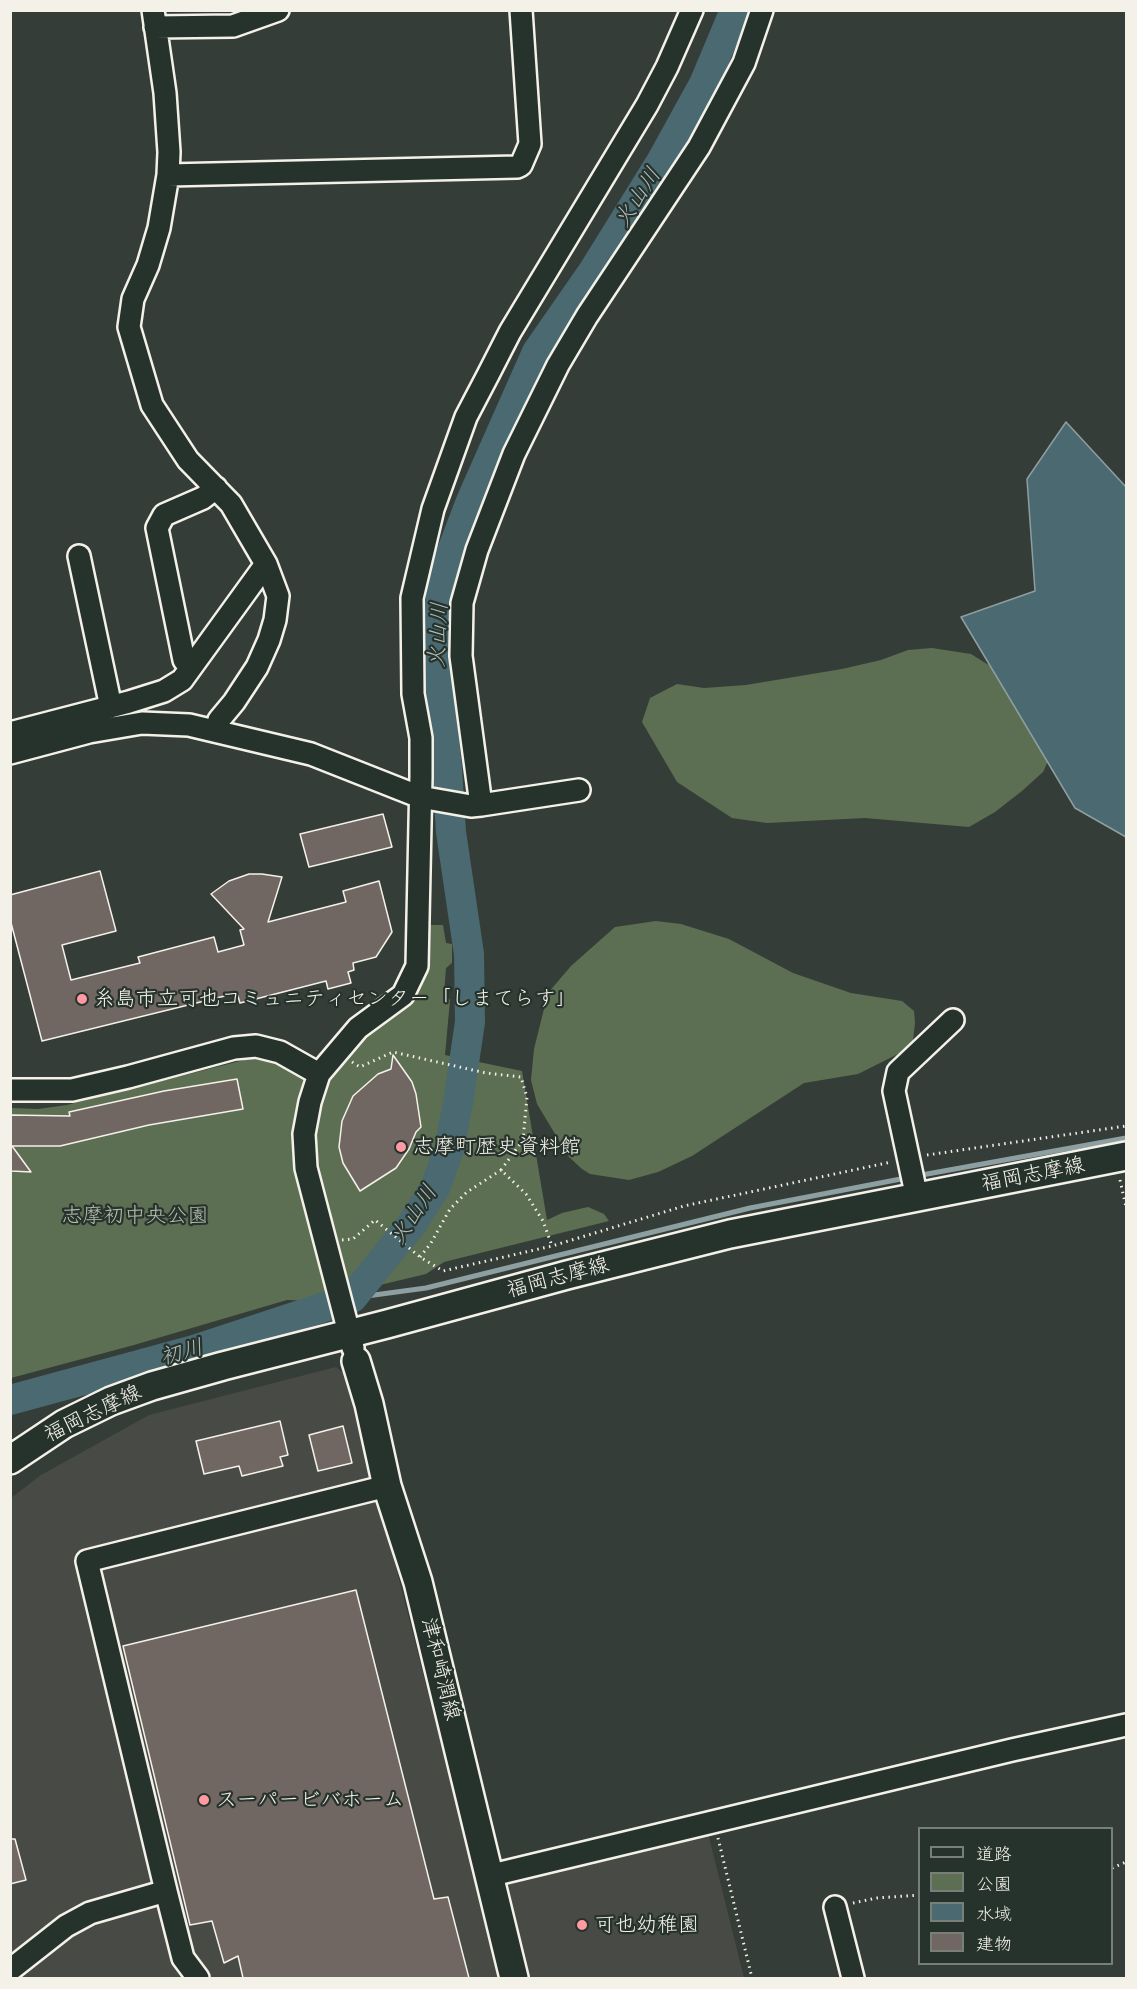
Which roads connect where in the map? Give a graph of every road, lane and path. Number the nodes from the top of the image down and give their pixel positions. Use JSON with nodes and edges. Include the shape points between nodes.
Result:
{"nodes":[{"id":1,"x":278,"y":10,"type":"edge"},
{"id":2,"x":521,"y":10,"type":"edge"},
{"id":3,"x":692,"y":10,"type":"edge"},
{"id":4,"x":762,"y":10,"type":"edge"},
{"id":5,"x":154,"y":19,"type":"edge"},
{"id":6,"x":168,"y":175,"type":"junction"},
{"id":7,"x":216,"y":488,"type":"junction"},
{"id":8,"x":79,"y":556,"type":"dead end"},
{"id":9,"x":266,"y":564,"type":"junction"},
{"id":10,"x":190,"y":668,"type":"junction"},
{"id":11,"x":111,"y":707,"type":"junction"},
{"id":12,"x":217,"y":731,"type":"junction"},
{"id":13,"x":10,"y":733,"type":"edge"},
{"id":14,"x":10,"y":753,"type":"edge"},
{"id":15,"x":579,"y":790,"type":"dead end"},
{"id":16,"x":424,"y":797,"type":"junction"},
{"id":17,"x":476,"y":805,"type":"junction"},
{"id":18,"x":952,"y":1020,"type":"dead end"},
{"id":19,"x":337,"y":1052,"type":"junction"},
{"id":20,"x":320,"y":1074,"type":"junction"},
{"id":21,"x":10,"y":1090,"type":"edge"},
{"id":22,"x":1126,"y":1126,"type":"edge"},
{"id":23,"x":1121,"y":1157,"type":"edge"},
{"id":24,"x":910,"y":1162,"type":"junction"},
{"id":25,"x":501,"y":1170,"type":"junction"},
{"id":26,"x":917,"y":1193,"type":"junction"},
{"id":27,"x":1126,"y":1207,"type":"edge"},
{"id":28,"x":325,"y":1242,"type":"junction"},
{"id":29,"x":552,"y":1246,"type":"junction"},
{"id":30,"x":420,"y":1257,"type":"junction"},
{"id":31,"x":350,"y":1333,"type":"junction"},
{"id":32,"x":356,"y":1361,"type":"joint"},
{"id":33,"x":10,"y":1460,"type":"edge"},
{"id":34,"x":387,"y":1486,"type":"junction"},
{"id":35,"x":1126,"y":1725,"type":"edge"},
{"id":36,"x":714,"y":1821,"type":"junction"},
{"id":37,"x":488,"y":1876,"type":"junction"},
{"id":38,"x":166,"y":1891,"type":"junction"},
{"id":39,"x":918,"y":1895,"type":"edge"},
{"id":40,"x":836,"y":1907,"type":"joint"},
{"id":41,"x":10,"y":1970,"type":"edge"},
{"id":42,"x":198,"y":1978,"type":"edge"},
{"id":43,"x":514,"y":1978,"type":"edge"},
{"id":44,"x":752,"y":1978,"type":"edge"},
{"id":45,"x":853,"y":1978,"type":"edge"}],
"edges":[{"from":1,"to":5,"type":"street","via":[[233,26]]},
{"from":2,"to":6,"type":"street","via":[[530,144],[518,167]]},
{"from":3,"to":16,"type":"street","via":[[647,105],[510,332],[466,417],[449,463],[412,598],[413,694],[421,738]]},
{"from":4,"to":17,"type":"street","via":[[744,63],[699,147],[558,365],[514,454],[477,550],[462,603],[461,656]]},
{"from":5,"to":6,"type":"street","via":[[165,93]]},
{"from":6,"to":7,"type":"street","via":[[159,228],[133,299],[129,327],[152,405],[188,459]]},
{"from":7,"to":9,"type":"street","via":[[231,504]]},
{"from":7,"to":10,"type":"street","via":[[164,515],[158,528],[184,660]]},
{"from":8,"to":11,"type":"street"},
{"from":9,"to":10,"type":"street"},
{"from":9,"to":12,"type":"street","via":[[278,596],[272,630],[257,667],[219,720]]},
{"from":10,"to":11,"type":"street","via":[[182,680],[164,691]]},
{"from":11,"to":13,"type":"street"},
{"from":12,"to":14,"type":"street","via":[[142,723]]},
{"from":12,"to":16,"type":"street","via":[[311,754]]},
{"from":15,"to":17,"type":"street"},
{"from":16,"to":17,"type":"street"},
{"from":16,"to":19,"type":"street","via":[[417,966],[403,995],[358,1028]]},
{"from":18,"to":24,"type":"street","via":[[898,1072],[894,1091]]},
{"from":19,"to":20,"type":"street"},
{"from":19,"to":25,"type":"path","via":[[360,1068],[393,1052],[521,1077],[527,1097],[523,1140]]},
{"from":20,"to":21,"type":"street","via":[[280,1052],[256,1046],[234,1047],[72,1090]]},
{"from":20,"to":28,"type":"street","via":[[304,1134],[306,1168]]},
{"from":22,"to":24,"type":"path"},
{"from":23,"to":26,"type":"main road","name":"福岡志摩線"},
{"from":23,"to":27,"type":"path"},
{"from":24,"to":26,"type":"street"},
{"from":24,"to":29,"type":"path","via":[[684,1206]]},
{"from":25,"to":29,"type":"path","via":[[526,1194],[543,1221]]},
{"from":25,"to":30,"type":"path","via":[[467,1192],[450,1209]]},
{"from":26,"to":31,"type":"main road","name":"福岡志摩線","via":[[730,1234]]},
{"from":28,"to":30,"type":"path","via":[[353,1239],[375,1220]]},
{"from":28,"to":31,"type":"street"},
{"from":29,"to":30,"type":"path","via":[[443,1271]]},
{"from":31,"to":32,"type":"street"},
{"from":31,"to":33,"type":"main road","name":"福岡志摩線","via":[[132,1393],[64,1424]]},
{"from":32,"to":34,"type":"main road","name":"津和崎潤線"},
{"from":34,"to":37,"type":"main road","name":"津和崎潤線","via":[[418,1582]]},
{"from":34,"to":38,"type":"street","via":[[87,1561]]},
{"from":35,"to":36,"type":"street"},
{"from":36,"to":37,"type":"street"},
{"from":36,"to":44,"type":"path"},
{"from":37,"to":43,"type":"main road","name":"津和崎潤線"},
{"from":38,"to":41,"type":"street","via":[[90,1913],[66,1926]]},
{"from":38,"to":42,"type":"street","via":[[183,1958]]},
{"from":39,"to":40,"type":"path","via":[[877,1898]]},
{"from":40,"to":45,"type":"street"}]}
